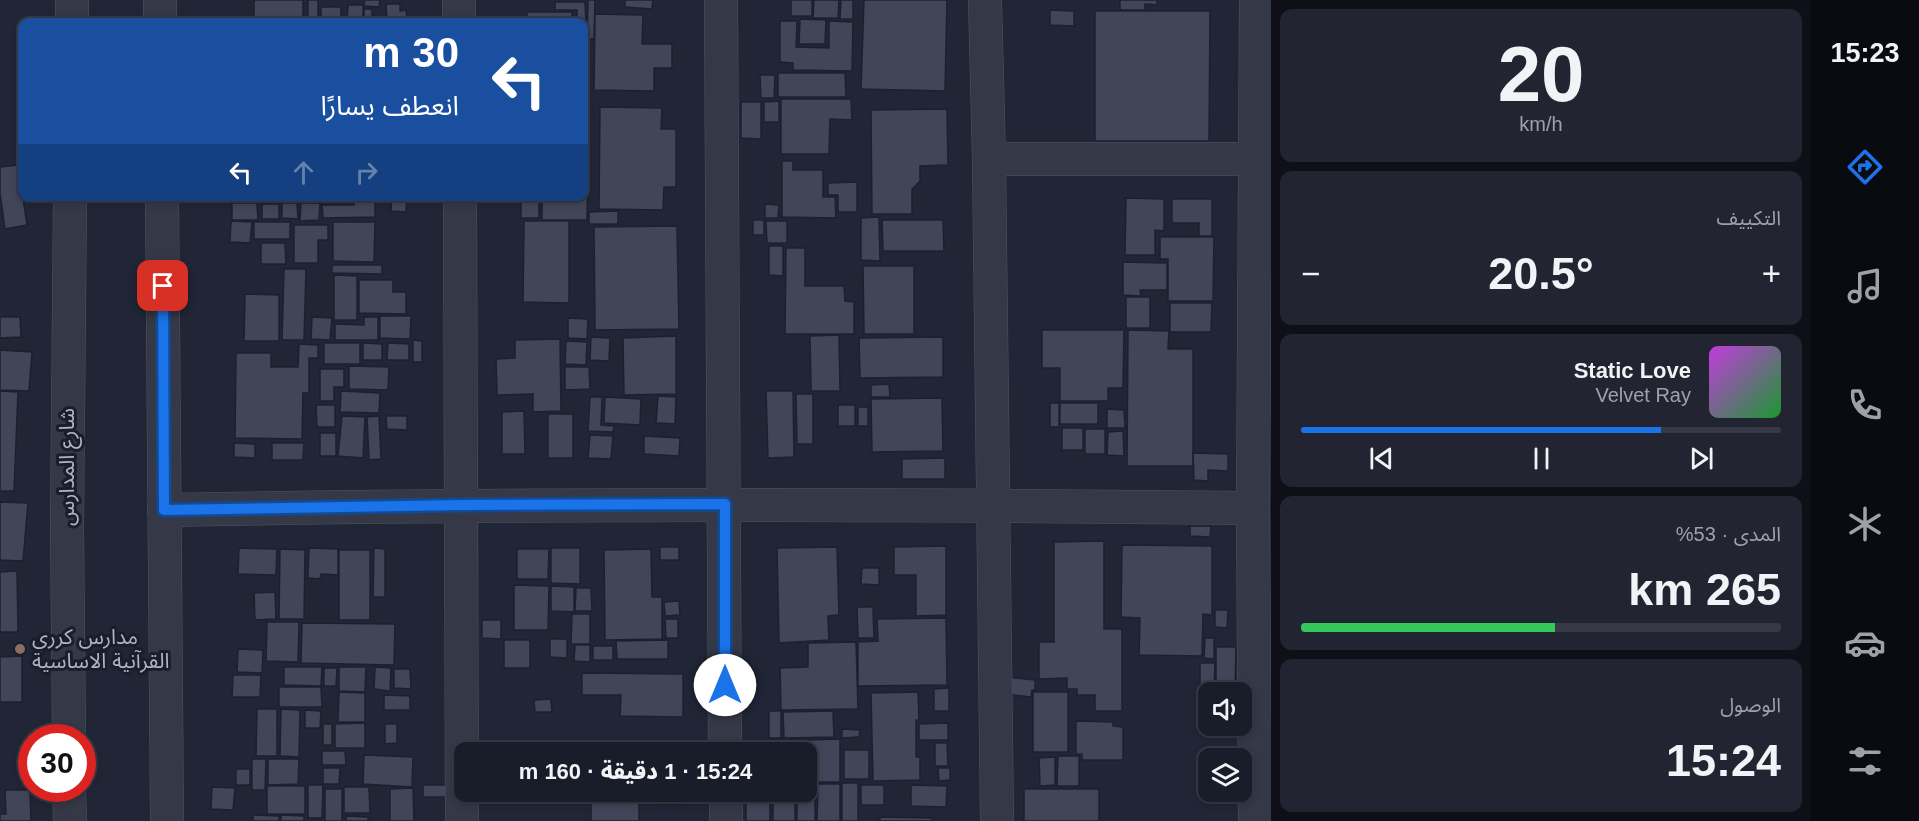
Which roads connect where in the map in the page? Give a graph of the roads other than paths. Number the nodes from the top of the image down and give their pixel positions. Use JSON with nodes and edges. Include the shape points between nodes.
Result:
{"nodes":[{"id":1,"x":72,"y":0,"type":"edge"},
{"id":2,"x":160,"y":0,"type":"edge"},
{"id":3,"x":459,"y":0,"type":"edge"},
{"id":4,"x":721,"y":0,"type":"edge"},
{"id":5,"x":985,"y":0,"type":"edge"},
{"id":6,"x":1256,"y":0,"type":"edge"},
{"id":7,"x":72,"y":18,"type":"edge"},
{"id":8,"x":160,"y":18,"type":"edge"},
{"id":9,"x":459,"y":18,"type":"edge"},
{"id":10,"x":989,"y":159,"type":"junction"},
{"id":11,"x":1256,"y":159,"type":"junction"},
{"id":12,"x":70,"y":201,"type":"edge"},
{"id":13,"x":162,"y":201,"type":"edge"},
{"id":14,"x":460,"y":201,"type":"edge"},
{"id":15,"x":725,"y":504,"type":"junction"},
{"id":16,"x":461,"y":505,"type":"junction"},
{"id":17,"x":992,"y":505,"type":"junction"},
{"id":18,"x":1253,"y":508,"type":"junction"},
{"id":19,"x":164,"y":510,"type":"junction"},
{"id":20,"x":69,"y":724,"type":"edge"},
{"id":21,"x":726,"y":742,"type":"edge"},
{"id":22,"x":69,"y":802,"type":"edge"},
{"id":23,"x":726,"y":802,"type":"edge"},
{"id":24,"x":70,"y":821,"type":"edge"},
{"id":25,"x":167,"y":821,"type":"edge"},
{"id":26,"x":462,"y":821,"type":"edge"},
{"id":27,"x":726,"y":821,"type":"edge"},
{"id":28,"x":997,"y":821,"type":"edge"},
{"id":29,"x":1255,"y":821,"type":"edge"}],
"edges":[{"from":1,"to":7,"type":"street"},
{"from":2,"to":8,"type":"street"},
{"from":3,"to":9,"type":"street"},
{"from":4,"to":15,"type":"street"},
{"from":5,"to":10,"type":"street"},
{"from":6,"to":11,"type":"street"},
{"from":10,"to":11,"type":"street"},
{"from":10,"to":17,"type":"street"},
{"from":11,"to":18,"type":"street"},
{"from":12,"to":20,"type":"street","name":"شارع المدارس"},
{"from":13,"to":19,"type":"street"},
{"from":14,"to":16,"type":"street"},
{"from":15,"to":16,"type":"street"},
{"from":15,"to":17,"type":"street"},
{"from":15,"to":21,"type":"street"},
{"from":16,"to":19,"type":"street"},
{"from":16,"to":26,"type":"street"},
{"from":17,"to":18,"type":"street"},
{"from":17,"to":28,"type":"street"},
{"from":18,"to":29,"type":"street"},
{"from":19,"to":25,"type":"street"},
{"from":22,"to":24,"type":"street"},
{"from":23,"to":27,"type":"street"}]}
